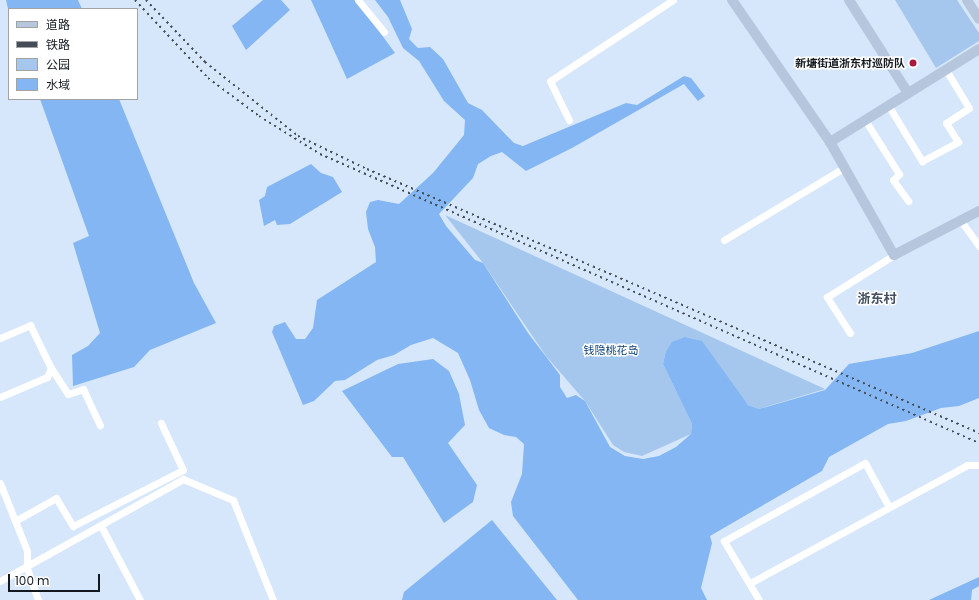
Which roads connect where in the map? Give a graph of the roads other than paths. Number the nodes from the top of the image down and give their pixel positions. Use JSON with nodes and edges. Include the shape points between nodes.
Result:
{"nodes":[{"id":1,"x":358,"y":0,"type":"edge"},
{"id":2,"x":673,"y":0,"type":"edge"},
{"id":3,"x":732,"y":0,"type":"edge"},
{"id":4,"x":849,"y":0,"type":"edge"},
{"id":5,"x":967,"y":0,"type":"edge"},
{"id":6,"x":979,"y":19,"type":"edge"},
{"id":7,"x":384,"y":32,"type":"dead end"},
{"id":8,"x":979,"y":49,"type":"edge"},
{"id":9,"x":946,"y":70,"type":"junction"},
{"id":10,"x":908,"y":93,"type":"junction"},
{"id":11,"x":888,"y":106,"type":"junction"},
{"id":12,"x":569,"y":120,"type":"dead end"},
{"id":13,"x":865,"y":120,"type":"junction"},
{"id":14,"x":830,"y":142,"type":"junction"},
{"id":15,"x":845,"y":167,"type":"junction"},
{"id":16,"x":908,"y":201,"type":"dead end"},
{"id":17,"x":979,"y":211,"type":"edge"},
{"id":18,"x":961,"y":221,"type":"junction"},
{"id":19,"x":724,"y":240,"type":"dead end"},
{"id":20,"x":979,"y":246,"type":"edge"},
{"id":21,"x":894,"y":255,"type":"junction"},
{"id":22,"x":850,"y":333,"type":"dead end"},
{"id":23,"x":0,"y":338,"type":"edge"},
{"id":24,"x":51,"y":368,"type":"junction"},
{"id":25,"x":0,"y":397,"type":"edge"},
{"id":26,"x":161,"y":423,"type":"dead end"},
{"id":27,"x":100,"y":425,"type":"dead end"},
{"id":28,"x":979,"y":464,"type":"edge"},
{"id":29,"x":0,"y":483,"type":"edge"},
{"id":30,"x":889,"y":507,"type":"junction"},
{"id":31,"x":15,"y":521,"type":"junction"},
{"id":32,"x":101,"y":526,"type":"junction"},
{"id":33,"x":27,"y":568,"type":"junction"},
{"id":34,"x":0,"y":581,"type":"edge"},
{"id":35,"x":750,"y":583,"type":"junction"},
{"id":36,"x":38,"y":600,"type":"edge"},
{"id":37,"x":140,"y":600,"type":"edge"},
{"id":38,"x":273,"y":600,"type":"edge"},
{"id":39,"x":759,"y":600,"type":"edge"}],
"edges":[{"from":1,"to":7,"type":"street"},
{"from":2,"to":12,"type":"street","via":[[550,81]]},
{"from":3,"to":14,"type":"street"},
{"from":4,"to":10,"type":"street"},
{"from":5,"to":6,"type":"street"},
{"from":8,"to":9,"type":"street"},
{"from":9,"to":10,"type":"street"},
{"from":9,"to":11,"type":"street","via":[[969,108],[946,123],[958,142],[922,161]]},
{"from":10,"to":11,"type":"street"},
{"from":11,"to":13,"type":"street"},
{"from":13,"to":14,"type":"street"},
{"from":13,"to":16,"type":"street","via":[[899,174],[893,180]]},
{"from":14,"to":15,"type":"street"},
{"from":15,"to":19,"type":"street"},
{"from":15,"to":21,"type":"street"},
{"from":17,"to":18,"type":"street"},
{"from":18,"to":20,"type":"street"},
{"from":18,"to":21,"type":"street"},
{"from":21,"to":22,"type":"street","via":[[827,297]]},
{"from":23,"to":24,"type":"street","via":[[30,325]]},
{"from":24,"to":25,"type":"street","via":[[47,377]]},
{"from":24,"to":27,"type":"street","via":[[68,394],[83,389]]},
{"from":26,"to":31,"type":"street","via":[[183,470],[73,526],[56,498]]},
{"from":28,"to":30,"type":"street","via":[[967,465]]},
{"from":29,"to":31,"type":"street"},
{"from":30,"to":35,"type":"street"},
{"from":30,"to":35,"type":"street","via":[[865,464],[724,542]]},
{"from":31,"to":33,"type":"street","via":[[27,551]]},
{"from":32,"to":33,"type":"street"},
{"from":32,"to":37,"type":"street"},
{"from":32,"to":38,"type":"street","via":[[183,480],[233,500]]},
{"from":33,"to":34,"type":"street"},
{"from":33,"to":36,"type":"street"},
{"from":35,"to":39,"type":"street"}]}
